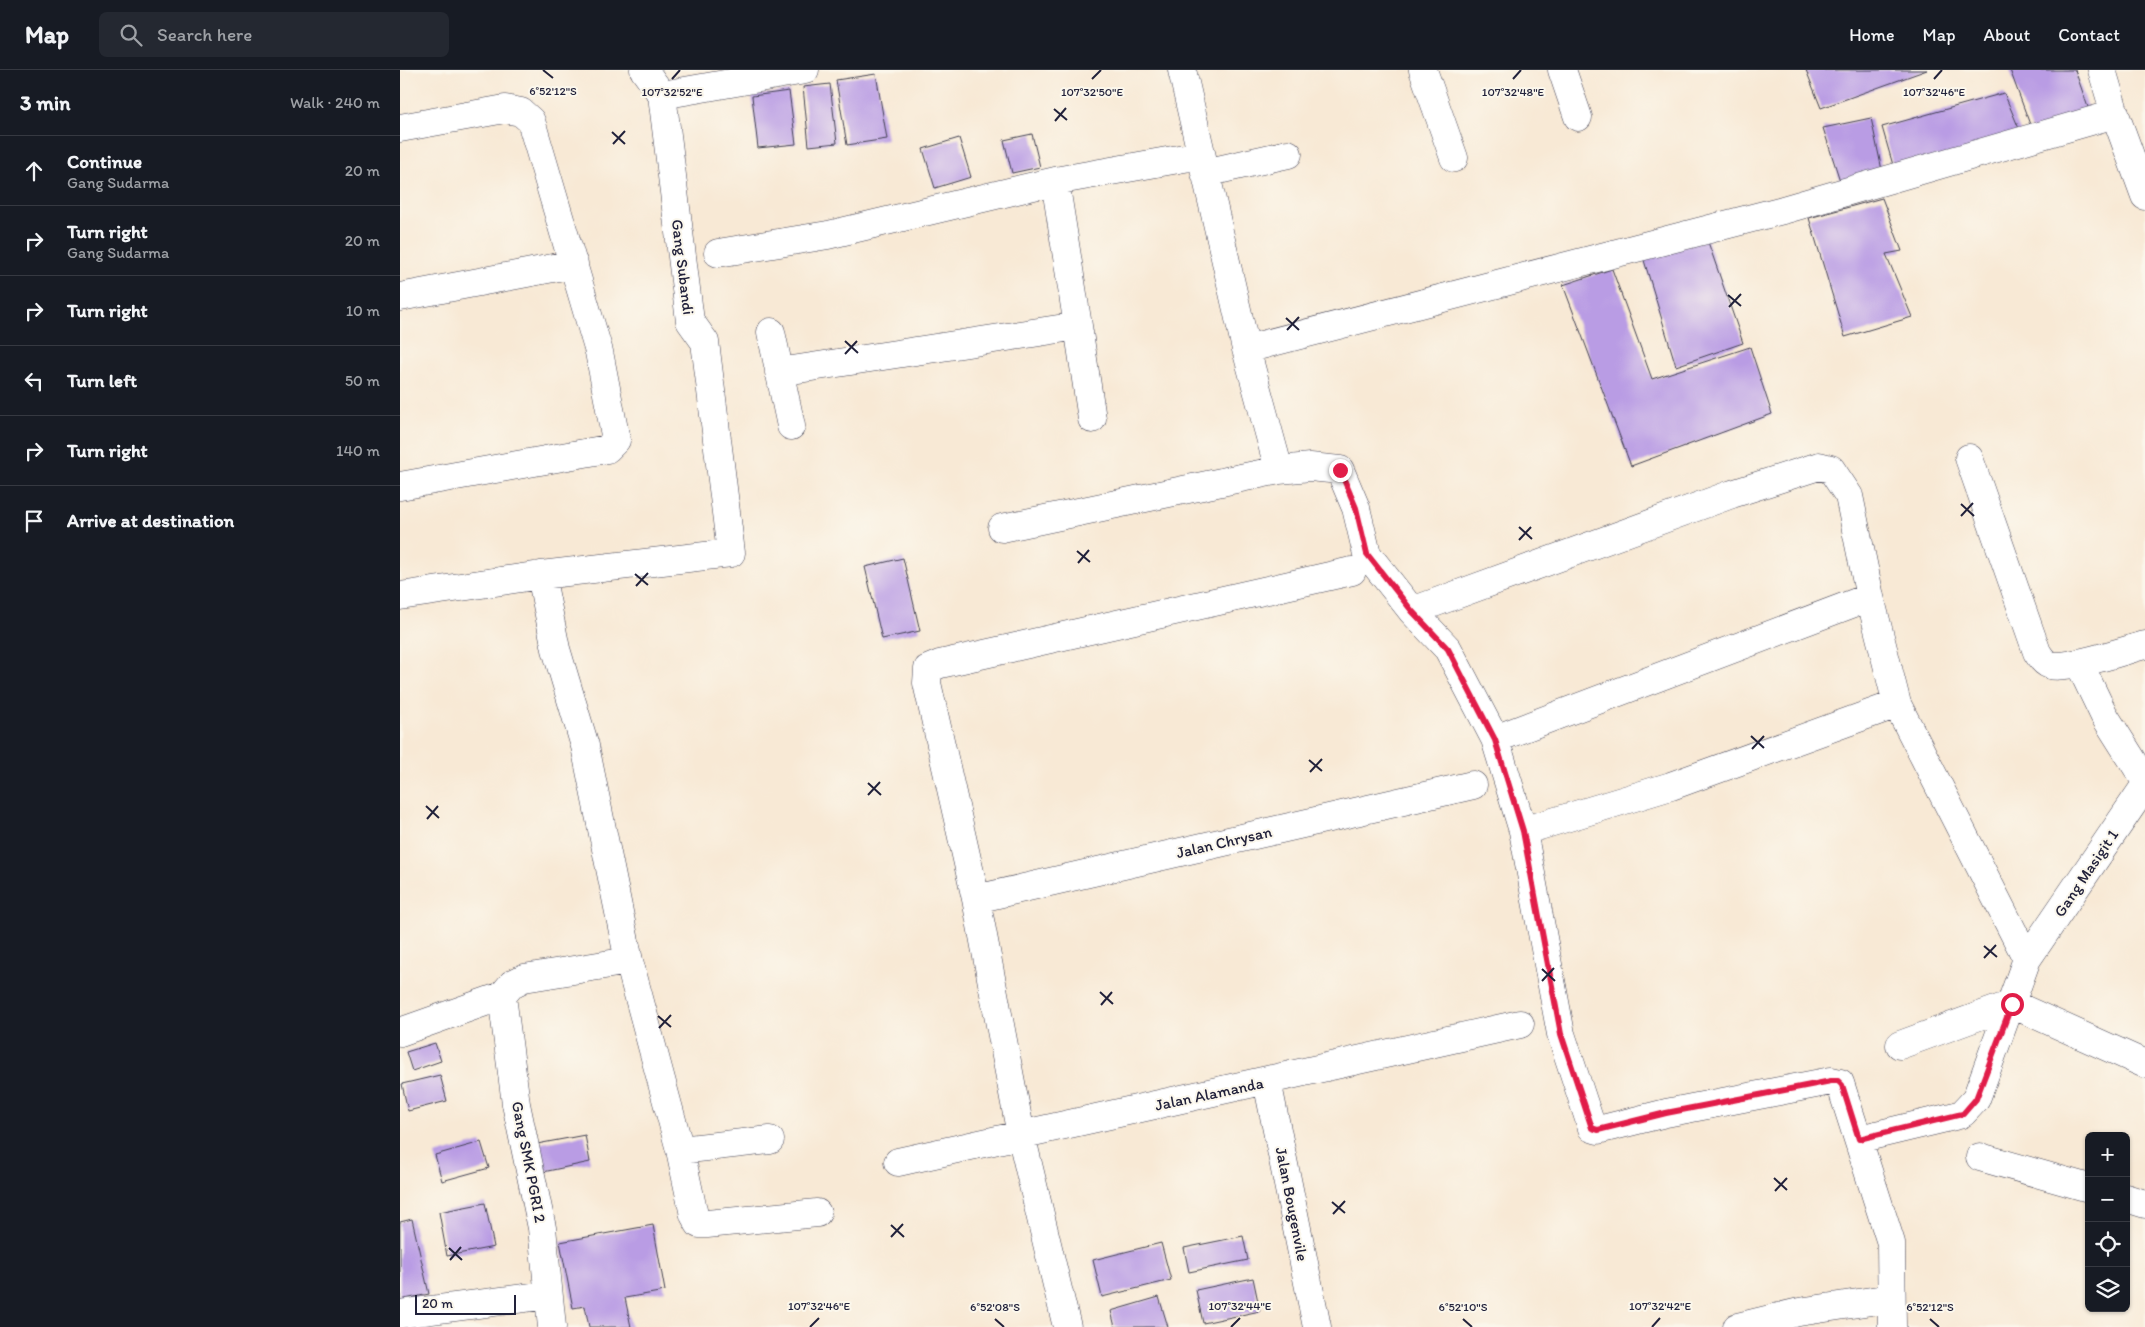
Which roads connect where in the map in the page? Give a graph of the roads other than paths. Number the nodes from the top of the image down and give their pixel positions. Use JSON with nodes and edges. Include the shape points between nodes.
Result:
{"nodes":[{"id":1,"x":644,"y":70,"type":"edge"},
{"id":2,"x":805,"y":70,"type":"edge"},
{"id":3,"x":1182,"y":70,"type":"edge"},
{"id":4,"x":1423,"y":70,"type":"edge"},
{"id":5,"x":1562,"y":70,"type":"edge"},
{"id":6,"x":2102,"y":70,"type":"edge"},
{"id":7,"x":662,"y":95,"type":"junction"},
{"id":8,"x":2115,"y":114,"type":"junction"},
{"id":9,"x":1578,"y":117,"type":"dead end"},
{"id":10,"x":400,"y":128,"type":"edge"},
{"id":11,"x":1288,"y":154,"type":"dead end"},
{"id":12,"x":1454,"y":158,"type":"dead end"},
{"id":13,"x":1203,"y":164,"type":"junction"},
{"id":14,"x":1055,"y":181,"type":"junction"},
{"id":15,"x":2145,"y":196,"type":"edge"},
{"id":16,"x":718,"y":253,"type":"dead end"},
{"id":17,"x":574,"y":264,"type":"junction"},
{"id":18,"x":400,"y":297,"type":"edge"},
{"id":19,"x":1078,"y":326,"type":"junction"},
{"id":20,"x":771,"y":332,"type":"dead end"},
{"id":21,"x":1246,"y":349,"type":"junction"},
{"id":22,"x":779,"y":372,"type":"junction"},
{"id":23,"x":1092,"y":419,"type":"dead end"},
{"id":24,"x":791,"y":426,"type":"dead end"},
{"id":25,"x":1969,"y":458,"type":"dead end"},
{"id":26,"x":1279,"y":470,"type":"junction"},
{"id":27,"x":400,"y":486,"type":"edge"},
{"id":28,"x":1002,"y":528,"type":"dead end"},
{"id":29,"x":1352,"y":571,"type":"dead end"},
{"id":30,"x":541,"y":575,"type":"junction"},
{"id":31,"x":400,"y":596,"type":"edge"},
{"id":32,"x":1870,"y":597,"type":"junction"},
{"id":33,"x":1412,"y":611,"type":"junction"},
{"id":34,"x":2145,"y":645,"type":"edge"},
{"id":35,"x":2078,"y":663,"type":"junction"},
{"id":36,"x":1897,"y":704,"type":"junction"},
{"id":37,"x":1495,"y":740,"type":"junction"},
{"id":38,"x":2145,"y":780,"type":"edge"},
{"id":39,"x":1472,"y":785,"type":"dead end"},
{"id":40,"x":2145,"y":786,"type":"edge"},
{"id":41,"x":1523,"y":831,"type":"junction"},
{"id":42,"x":976,"y":899,"type":"junction"},
{"id":43,"x":2027,"y":959,"type":"junction"},
{"id":44,"x":629,"y":961,"type":"junction"},
{"id":45,"x":502,"y":996,"type":"junction"},
{"id":46,"x":2012,"y":1004,"type":"junction"},
{"id":47,"x":1520,"y":1024,"type":"dead end"},
{"id":48,"x":400,"y":1032,"type":"edge"},
{"id":49,"x":1900,"y":1045,"type":"dead end"},
{"id":50,"x":2145,"y":1064,"type":"edge"},
{"id":51,"x":1268,"y":1081,"type":"junction"},
{"id":52,"x":1021,"y":1135,"type":"junction"},
{"id":53,"x":1859,"y":1139,"type":"junction"},
{"id":54,"x":770,"y":1140,"type":"dead end"},
{"id":55,"x":680,"y":1150,"type":"junction"},
{"id":56,"x":1980,"y":1157,"type":"dead end"},
{"id":57,"x":898,"y":1162,"type":"dead end"},
{"id":58,"x":2085,"y":1187,"type":"edge"},
{"id":59,"x":2130,"y":1199,"type":"edge"},
{"id":60,"x":2145,"y":1204,"type":"edge"},
{"id":61,"x":817,"y":1213,"type":"dead end"},
{"id":62,"x":548,"y":1294,"type":"junction"},
{"id":63,"x":1891,"y":1298,"type":"junction"},
{"id":64,"x":400,"y":1314,"type":"edge"},
{"id":65,"x":552,"y":1327,"type":"edge"},
{"id":66,"x":1067,"y":1327,"type":"edge"},
{"id":67,"x":1317,"y":1327,"type":"edge"},
{"id":68,"x":1737,"y":1327,"type":"edge"},
{"id":69,"x":1892,"y":1327,"type":"edge"}],
"edges":[{"from":1,"to":7,"type":"street"},
{"from":2,"to":7,"type":"street"},
{"from":3,"to":13,"type":"street"},
{"from":4,"to":12,"type":"street"},
{"from":5,"to":9,"type":"street"},
{"from":6,"to":8,"type":"street"},
{"from":7,"to":30,"type":"street","name":"Gang Subandi","via":[[690,321],[705,342],[731,553]]},
{"from":8,"to":15,"type":"street"},
{"from":8,"to":21,"type":"street","via":[[1800,205]]},
{"from":10,"to":17,"type":"street","via":[[505,110],[521,112],[530,121]]},
{"from":11,"to":13,"type":"street"},
{"from":13,"to":14,"type":"street"},
{"from":13,"to":21,"type":"street"},
{"from":14,"to":16,"type":"street","via":[[828,235]]},
{"from":14,"to":19,"type":"street"},
{"from":17,"to":18,"type":"street"},
{"from":17,"to":27,"type":"street","via":[[599,352],[616,440],[613,446]]},
{"from":19,"to":22,"type":"street"},
{"from":19,"to":23,"type":"street"},
{"from":20,"to":22,"type":"street"},
{"from":21,"to":26,"type":"street"},
{"from":22,"to":24,"type":"street"},
{"from":25,"to":35,"type":"street","via":[[2037,652],[2051,665]]},
{"from":26,"to":28,"type":"street"},
{"from":26,"to":33,"type":"street","via":[[1310,467],[1340,470],[1356,508],[1367,554]]},
{"from":29,"to":42,"type":"street","via":[[928,669],[927,683]]},
{"from":30,"to":31,"type":"street"},
{"from":30,"to":44,"type":"street","via":[[556,649],[585,746]]},
{"from":32,"to":33,"type":"street","via":[[1849,496],[1831,469],[1819,466],[1732,494]]},
{"from":32,"to":36,"type":"street"},
{"from":32,"to":37,"type":"street"},
{"from":33,"to":37,"type":"street","via":[[1448,649]]},
{"from":34,"to":35,"type":"street"},
{"from":35,"to":38,"type":"street","via":[[2104,714]]},
{"from":36,"to":41,"type":"street","via":[[1672,786]]},
{"from":36,"to":43,"type":"street"},
{"from":37,"to":41,"type":"street"},
{"from":39,"to":42,"type":"street","name":"Jalan Chrysan"},
{"from":40,"to":43,"type":"street","name":"Gang Masigit 1"},
{"from":41,"to":53,"type":"street","via":[[1561,1034],[1592,1128],[1598,1130],[1666,1113],[1838,1081]]},
{"from":42,"to":52,"type":"street"},
{"from":43,"to":46,"type":"street","name":"Gang Masigit 1"},
{"from":44,"to":45,"type":"street","via":[[524,978],[512,984]]},
{"from":44,"to":55,"type":"street"},
{"from":45,"to":48,"type":"street"},
{"from":45,"to":62,"type":"street","name":"Gang SMK PGRI 2","via":[[516,1104],[542,1228]]},
{"from":46,"to":49,"type":"street"},
{"from":46,"to":50,"type":"street"},
{"from":46,"to":53,"type":"street","name":"Gang Masigit 1","via":[[1976,1099],[1963,1114]]},
{"from":47,"to":51,"type":"street","name":"Jalan Alamanda"},
{"from":51,"to":52,"type":"street","name":"Jalan Alamanda"},
{"from":51,"to":67,"type":"street","name":"Jalan Bougenvile"},
{"from":52,"to":57,"type":"street","name":"Jalan Alamanda"},
{"from":52,"to":66,"type":"street"},
{"from":53,"to":63,"type":"street","via":[[1891,1243]]},
{"from":54,"to":55,"type":"street"},
{"from":55,"to":61,"type":"street","via":[[694,1216],[699,1224]]},
{"from":56,"to":58,"type":"street"},
{"from":59,"to":60,"type":"street"},
{"from":62,"to":64,"type":"street"},
{"from":62,"to":65,"type":"street","name":"Gang SMK PGRI 2"},
{"from":63,"to":68,"type":"street","via":[[1799,1312]]},
{"from":63,"to":69,"type":"street"}]}
